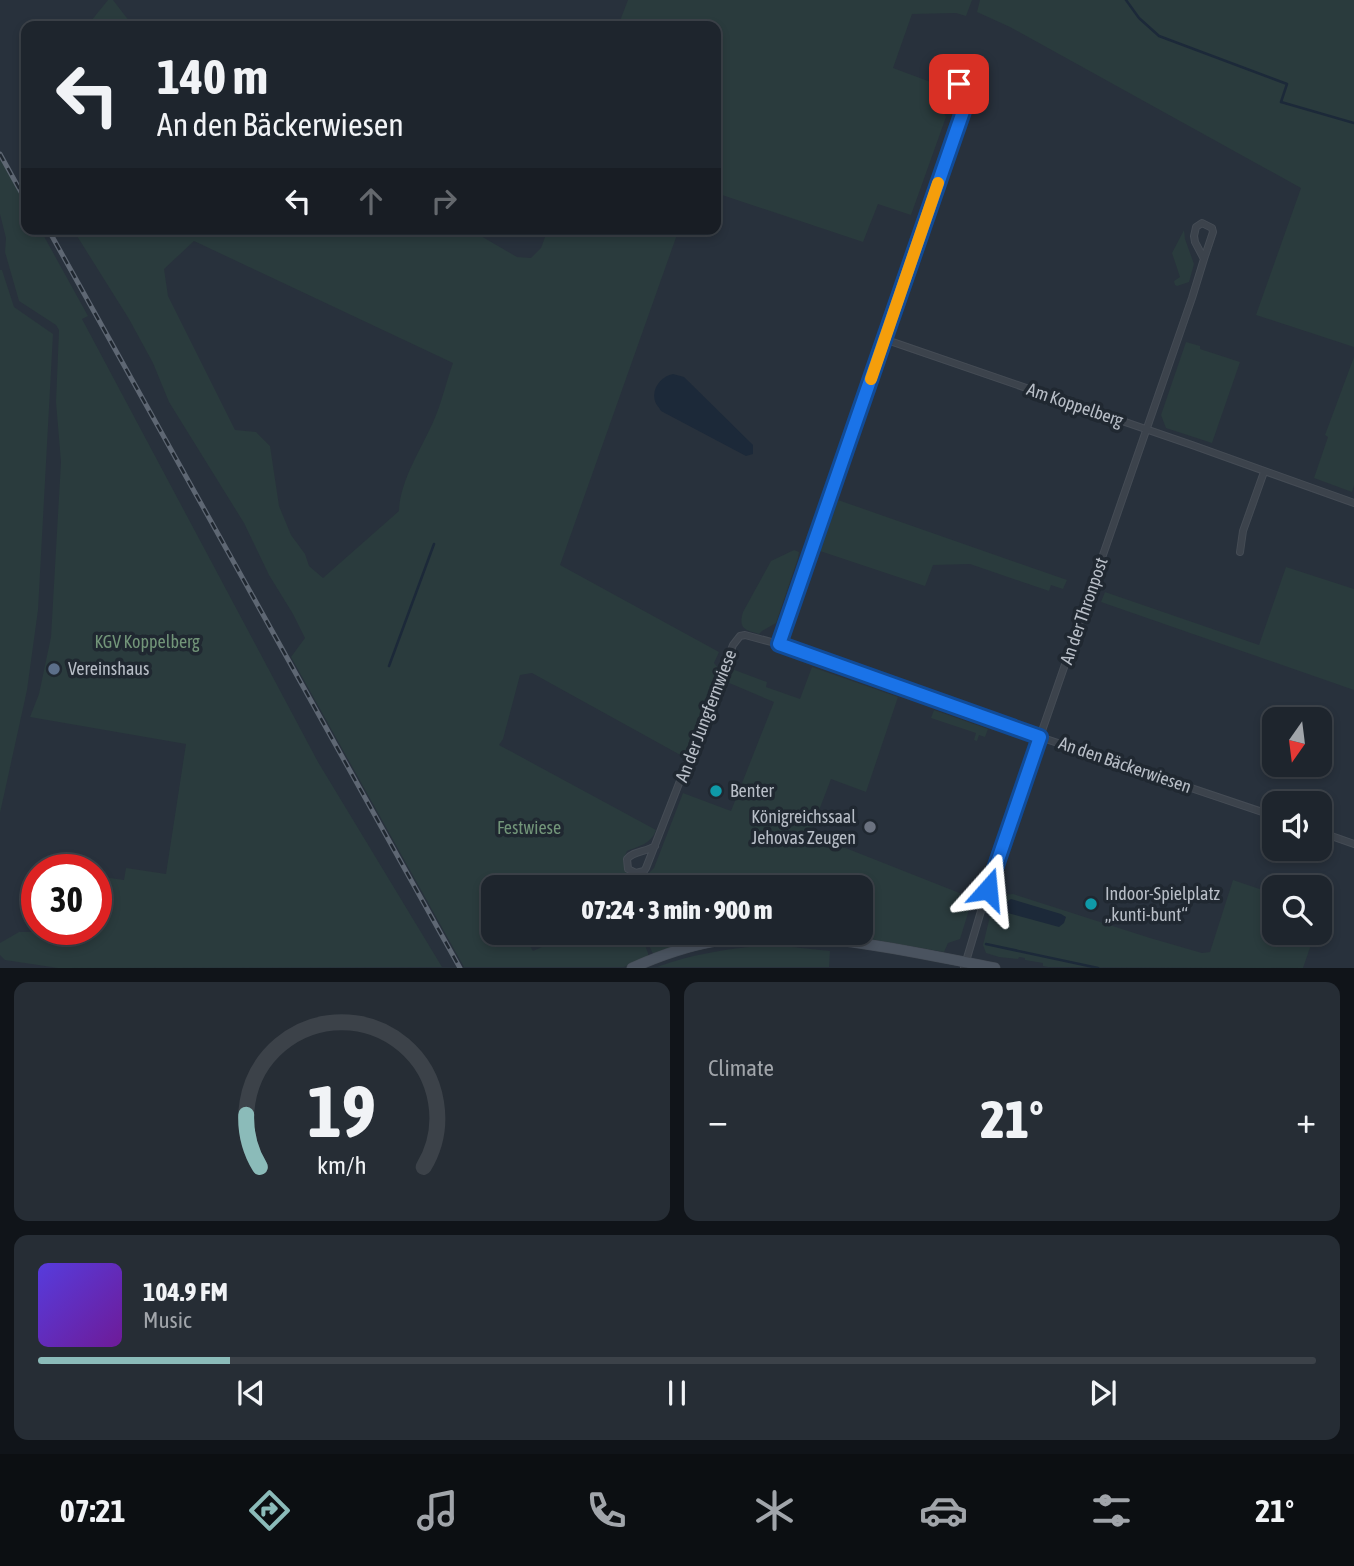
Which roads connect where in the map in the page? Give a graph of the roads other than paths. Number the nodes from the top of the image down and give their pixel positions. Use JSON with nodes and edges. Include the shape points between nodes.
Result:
{"nodes":[{"id":1,"x":960,"y":117,"type":"junction"},
{"id":2,"x":1203,"y":259,"type":"junction"},
{"id":3,"x":884,"y":339,"type":"junction"},
{"id":4,"x":1146,"y":429,"type":"junction"},
{"id":5,"x":1264,"y":472,"type":"junction"},
{"id":6,"x":1354,"y":503,"type":"edge"},
{"id":7,"x":1240,"y":552,"type":"dead end"},
{"id":8,"x":779,"y":644,"type":"junction"},
{"id":9,"x":1040,"y":737,"type":"junction"},
{"id":10,"x":1262,"y":812,"type":"edge"},
{"id":11,"x":1332,"y":836,"type":"edge"},
{"id":12,"x":1354,"y":844,"type":"edge"},
{"id":13,"x":655,"y":846,"type":"junction"},
{"id":14,"x":965,"y":965,"type":"edge"},
{"id":15,"x":632,"y":968,"type":"edge"},
{"id":16,"x":995,"y":968,"type":"edge"}],
"edges":[{"from":1,"to":1,"type":"street","via":[[949,90],[959,84],[968,91]]},
{"from":1,"to":3,"type":"street"},
{"from":2,"to":2,"type":"street","name":"An der Thronpost","via":[[1194,236],[1202,223],[1213,232]]},
{"from":2,"to":4,"type":"street","name":"An der Thronpost"},
{"from":3,"to":4,"type":"street","name":"Am Koppelberg"},
{"from":3,"to":8,"type":"street"},
{"from":4,"to":5,"type":"street","name":"Am Koppelberg"},
{"from":4,"to":9,"type":"street","name":"An der Thronpost"},
{"from":5,"to":6,"type":"street","name":"Am Koppelberg"},
{"from":5,"to":7,"type":"street"},
{"from":8,"to":9,"type":"street","name":"An den Bäckerwiesen"},
{"from":8,"to":13,"type":"street","name":"An der Jungfernwiese","via":[[750,635],[736,640]]},
{"from":9,"to":10,"type":"street","name":"An den Bäckerwiesen"},
{"from":9,"to":14,"type":"street","name":"An der Thronpost"},
{"from":11,"to":12,"type":"street"},
{"from":13,"to":13,"type":"street","name":"An der Jungfernwiese","via":[[644,871],[628,869],[629,856]]},
{"from":14,"to":15,"type":"main road","via":[[828,939],[777,937],[721,940]]},
{"from":14,"to":16,"type":"main road"}]}
